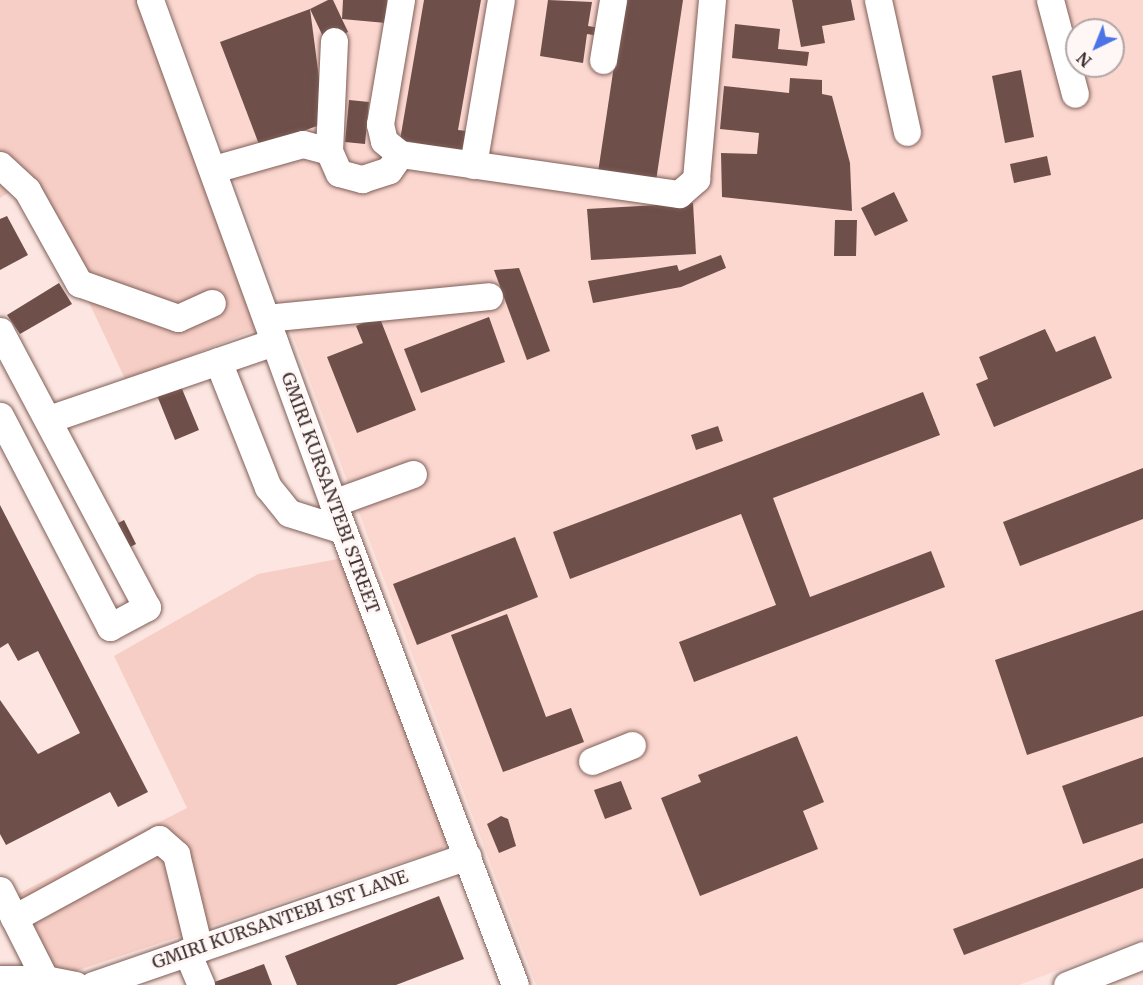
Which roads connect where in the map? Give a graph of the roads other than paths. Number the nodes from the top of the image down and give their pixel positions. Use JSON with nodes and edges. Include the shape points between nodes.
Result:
{"nodes":[{"id":1,"x":150,"y":0,"type":"edge"},
{"id":2,"x":401,"y":0,"type":"edge"},
{"id":3,"x":501,"y":0,"type":"edge"},
{"id":4,"x":613,"y":0,"type":"edge"},
{"id":5,"x":712,"y":0,"type":"edge"},
{"id":6,"x":878,"y":0,"type":"edge"},
{"id":7,"x":1050,"y":0,"type":"edge"},
{"id":8,"x":334,"y":41,"type":"dead end"},
{"id":9,"x":603,"y":60,"type":"dead end"},
{"id":10,"x":1075,"y":94,"type":"dead end"},
{"id":11,"x":907,"y":132,"type":"dead end"},
{"id":12,"x":329,"y":151,"type":"junction"},
{"id":13,"x":400,"y":154,"type":"junction"},
{"id":14,"x":0,"y":165,"type":"edge"},
{"id":15,"x":473,"y":165,"type":"junction"},
{"id":16,"x":214,"y":169,"type":"junction"},
{"id":17,"x":489,"y":296,"type":"dead end"},
{"id":18,"x":212,"y":303,"type":"dead end"},
{"id":19,"x":270,"y":330,"type":"junction"},
{"id":20,"x":0,"y":331,"type":"edge"},
{"id":21,"x":218,"y":361,"type":"junction"},
{"id":22,"x":0,"y":416,"type":"edge"},
{"id":23,"x":49,"y":419,"type":"junction"},
{"id":24,"x":413,"y":474,"type":"dead end"},
{"id":25,"x":333,"y":503,"type":"junction"},
{"id":26,"x":343,"y":530,"type":"junction"},
{"id":27,"x":632,"y":745,"type":"dead end"},
{"id":28,"x":592,"y":761,"type":"dead end"},
{"id":29,"x":467,"y":856,"type":"junction"},
{"id":30,"x":0,"y":890,"type":"edge"},
{"id":31,"x":14,"y":918,"type":"junction"},
{"id":32,"x":193,"y":950,"type":"junction"},
{"id":33,"x":1143,"y":955,"type":"edge"},
{"id":34,"x":0,"y":979,"type":"edge"},
{"id":35,"x":45,"y":979,"type":"junction"},
{"id":36,"x":75,"y":985,"type":"edge"},
{"id":37,"x":93,"y":985,"type":"edge"},
{"id":38,"x":201,"y":985,"type":"edge"},
{"id":39,"x":515,"y":985,"type":"edge"},
{"id":40,"x":1067,"y":985,"type":"edge"}],
"edges":[{"from":1,"to":16,"type":"street","name":"GMIRI KURSANTEBI STREET"},
{"from":2,"to":13,"type":"street","via":[[380,124],[384,141]]},
{"from":3,"to":15,"type":"street"},
{"from":4,"to":9,"type":"street"},
{"from":5,"to":15,"type":"street","via":[[696,179],[679,194]]},
{"from":6,"to":11,"type":"street"},
{"from":7,"to":10,"type":"street"},
{"from":8,"to":12,"type":"street"},
{"from":12,"to":13,"type":"street","via":[[339,172],[362,179],[389,170]]},
{"from":12,"to":16,"type":"street","via":[[303,144]]},
{"from":13,"to":15,"type":"street"},
{"from":14,"to":18,"type":"street","via":[[27,190],[79,283],[178,318]]},
{"from":16,"to":19,"type":"street","name":"GMIRI KURSANTEBI STREET"},
{"from":17,"to":19,"type":"street"},
{"from":19,"to":21,"type":"street"},
{"from":19,"to":25,"type":"street","name":"GMIRI KURSANTEBI STREET"},
{"from":20,"to":23,"type":"street"},
{"from":21,"to":23,"type":"street"},
{"from":21,"to":26,"type":"street","via":[[267,487],[289,513]]},
{"from":22,"to":23,"type":"street","via":[[110,627],[147,607]]},
{"from":24,"to":25,"type":"street"},
{"from":25,"to":26,"type":"street","name":"GMIRI KURSANTEBI STREET"},
{"from":26,"to":29,"type":"street","name":"GMIRI KURSANTEBI STREET"},
{"from":27,"to":28,"type":"street"},
{"from":29,"to":32,"type":"street","name":"GMIRI KURSANTEBI 1ST LANE"},
{"from":29,"to":39,"type":"street","name":"GMIRI KURSANTEBI STREET"},
{"from":30,"to":31,"type":"street"},
{"from":31,"to":32,"type":"street","via":[[159,839],[176,854]]},
{"from":31,"to":35,"type":"street"},
{"from":32,"to":37,"type":"street","name":"GMIRI KURSANTEBI 1ST LANE"},
{"from":32,"to":38,"type":"street"},
{"from":33,"to":40,"type":"street"},
{"from":34,"to":35,"type":"street"},
{"from":35,"to":36,"type":"street"}]}
